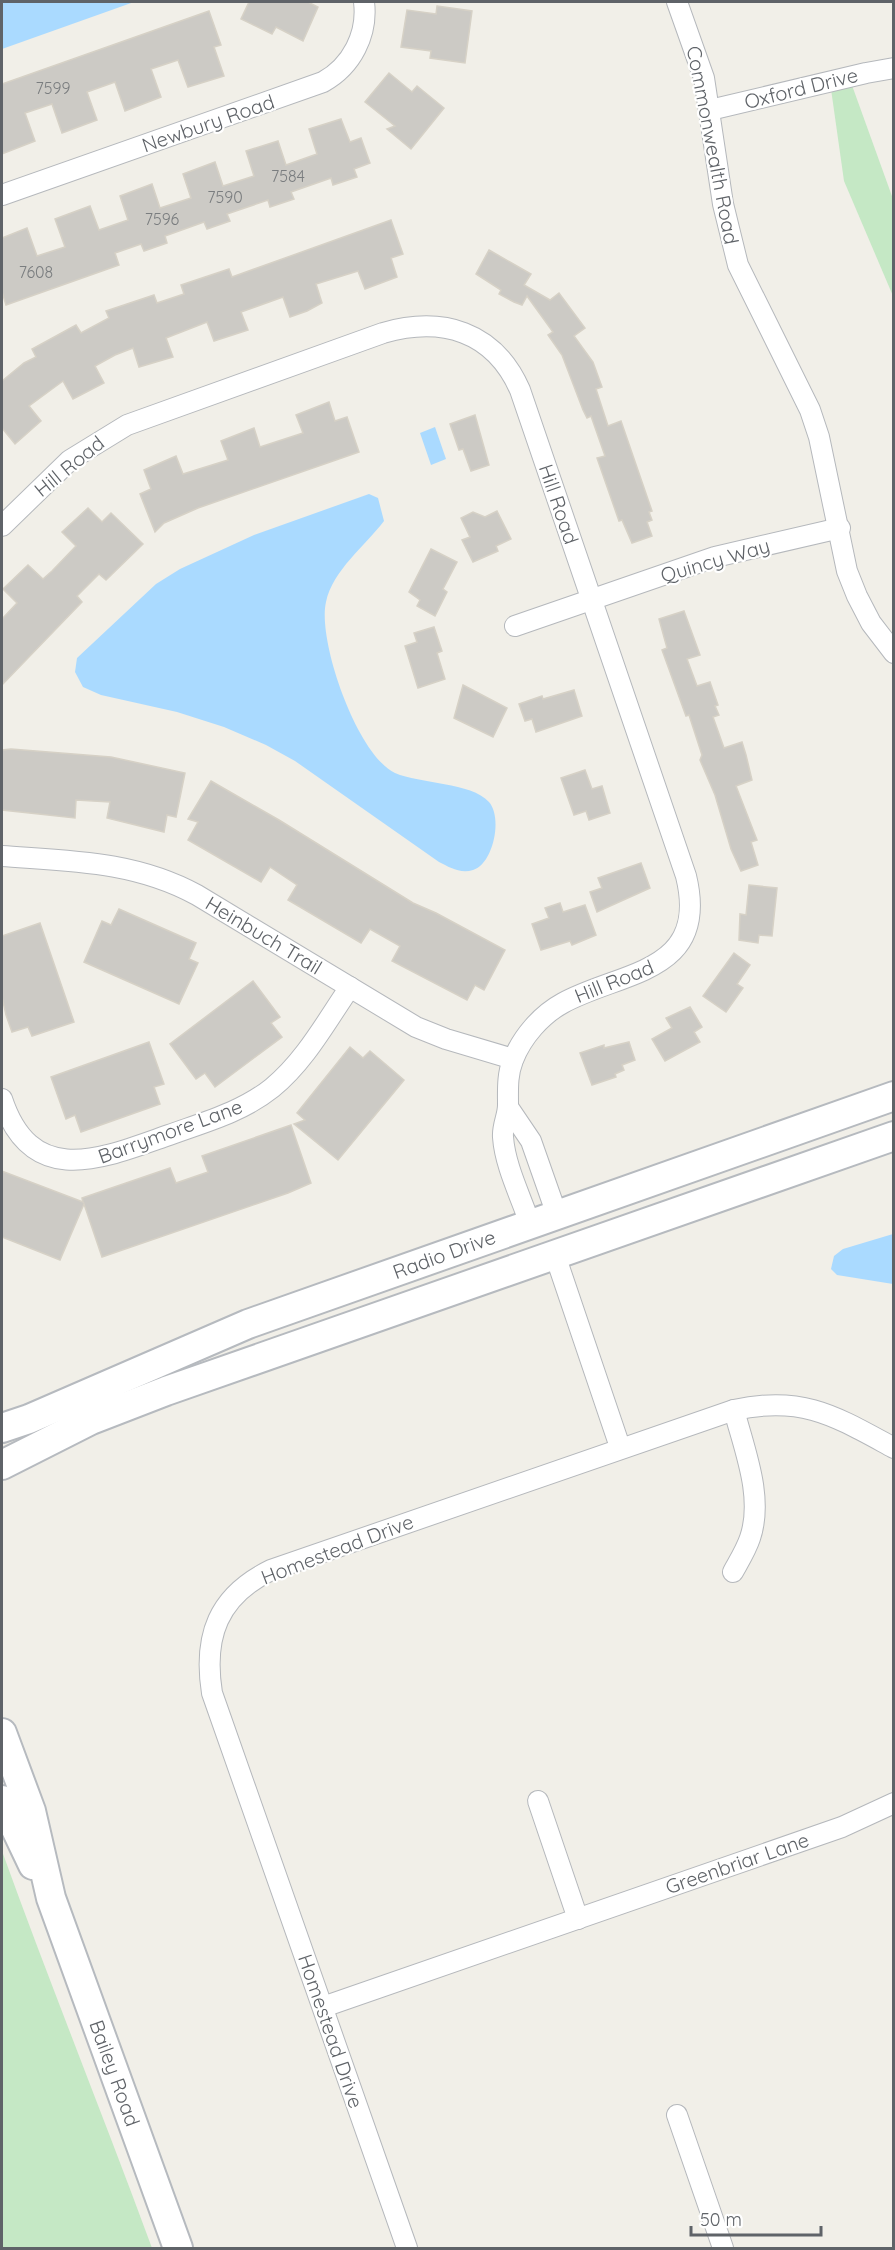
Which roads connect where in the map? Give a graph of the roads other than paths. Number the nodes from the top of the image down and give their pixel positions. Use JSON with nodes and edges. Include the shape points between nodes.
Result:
{"nodes":[{"id":1,"x":364,"y":2,"type":"edge"},
{"id":2,"x":677,"y":2,"type":"edge"},
{"id":3,"x":894,"y":68,"type":"edge"},
{"id":4,"x":710,"y":110,"type":"junction"},
{"id":5,"x":2,"y":195,"type":"edge"},
{"id":6,"x":2,"y":526,"type":"edge"},
{"id":7,"x":840,"y":528,"type":"junction"},
{"id":8,"x":592,"y":599,"type":"junction"},
{"id":9,"x":515,"y":626,"type":"dead end"},
{"id":10,"x":894,"y":653,"type":"edge"},
{"id":11,"x":2,"y":856,"type":"edge"},
{"id":12,"x":350,"y":987,"type":"junction"},
{"id":13,"x":513,"y":1059,"type":"junction"},
{"id":14,"x":894,"y":1096,"type":"edge"},
{"id":15,"x":2,"y":1100,"type":"edge"},
{"id":16,"x":508,"y":1107,"type":"junction"},
{"id":17,"x":894,"y":1136,"type":"edge"},
{"id":18,"x":557,"y":1215,"type":"junction"},
{"id":19,"x":530,"y":1224,"type":"junction"},
{"id":20,"x":555,"y":1255,"type":"junction"},
{"id":21,"x":734,"y":1410,"type":"junction"},
{"id":22,"x":2,"y":1428,"type":"edge"},
{"id":23,"x":620,"y":1447,"type":"junction"},
{"id":24,"x":894,"y":1448,"type":"edge"},
{"id":25,"x":2,"y":1465,"type":"edge"},
{"id":26,"x":733,"y":1572,"type":"dead end"},
{"id":27,"x":2,"y":1733,"type":"edge"},
{"id":28,"x":2,"y":1800,"type":"edge"},
{"id":29,"x":538,"y":1801,"type":"dead end"},
{"id":30,"x":894,"y":1803,"type":"edge"},
{"id":31,"x":51,"y":1898,"type":"junction"},
{"id":32,"x":578,"y":1919,"type":"junction"},
{"id":33,"x":323,"y":2007,"type":"junction"},
{"id":34,"x":677,"y":2115,"type":"dead end"},
{"id":35,"x":178,"y":2248,"type":"edge"},
{"id":36,"x":408,"y":2248,"type":"edge"},
{"id":37,"x":723,"y":2248,"type":"edge"}],
"edges":[{"from":1,"to":5,"type":"street","name":"Newbury Road","via":[[364,21],[356,48],[344,66],[327,80]]},
{"from":2,"to":4,"type":"street","name":"Commonwealth Road","via":[[697,53]]},
{"from":3,"to":4,"type":"street","name":"Oxford Drive"},
{"from":4,"to":7,"type":"street","name":"Commonwealth Road","via":[[729,236],[738,265],[810,411]]},
{"from":6,"to":8,"type":"street","name":"Hill Road","via":[[70,460],[127,425],[383,333],[434,325],[479,340],[511,372]]},
{"from":7,"to":8,"type":"street","name":"Quincy Way","via":[[715,557]]},
{"from":7,"to":10,"type":"street","name":"Commonwealth Road","via":[[847,570],[857,596]]},
{"from":8,"to":9,"type":"street","name":"Quincy Way"},
{"from":8,"to":13,"type":"street","name":"Hill Road","via":[[686,876],[691,902],[689,916],[676,946],[661,962],[555,1007],[538,1021]]},
{"from":11,"to":12,"type":"street","name":"Heinbuch Trail","via":[[107,864],[161,877]]},
{"from":12,"to":13,"type":"street","name":"Heinbuch Trail","via":[[425,1032]]},
{"from":12,"to":15,"type":"street","name":"Barrymore Lane","via":[[300,1061],[262,1095],[227,1114],[107,1156],[89,1161],[68,1160],[42,1152],[16,1131]]},
{"from":13,"to":16,"type":"street","name":"Hill Road","via":[[507,1086]]},
{"from":14,"to":18,"type":"main road","name":"Radio Drive"},
{"from":16,"to":18,"type":"street","via":[[531,1142]]},
{"from":16,"to":19,"type":"street","name":"Hill Road","via":[[502,1135]]},
{"from":17,"to":20,"type":"main road","name":"Radio Drive"},
{"from":18,"to":19,"type":"main road","name":"Radio Drive"},
{"from":19,"to":22,"type":"main road","name":"Radio Drive","via":[[248,1324]]},
{"from":20,"to":23,"type":"street"},
{"from":20,"to":25,"type":"main road","name":"Radio Drive","via":[[127,1406]]},
{"from":21,"to":23,"type":"street","name":"Homestead Drive"},
{"from":21,"to":24,"type":"street","name":"Homestead Drive","via":[[759,1404],[792,1404],[822,1411]]},
{"from":21,"to":26,"type":"street","via":[[755,1505],[750,1537]]},
{"from":23,"to":33,"type":"street","name":"Homestead Drive","via":[[272,1570],[254,1578],[222,1610],[208,1655],[212,1693]]},
{"from":27,"to":31,"type":"main road","name":"Bailey Road","via":[[31,1811]]},
{"from":28,"to":31,"type":"main road","name":"Bailey Road"},
{"from":29,"to":32,"type":"street"},
{"from":30,"to":32,"type":"street","name":"Greenbriar Lane","via":[[842,1827]]},
{"from":31,"to":35,"type":"main road","name":"Bailey Road"},
{"from":32,"to":33,"type":"street","name":"Greenbriar Lane"},
{"from":33,"to":36,"type":"street","name":"Homestead Drive"},
{"from":34,"to":37,"type":"street"}]}
